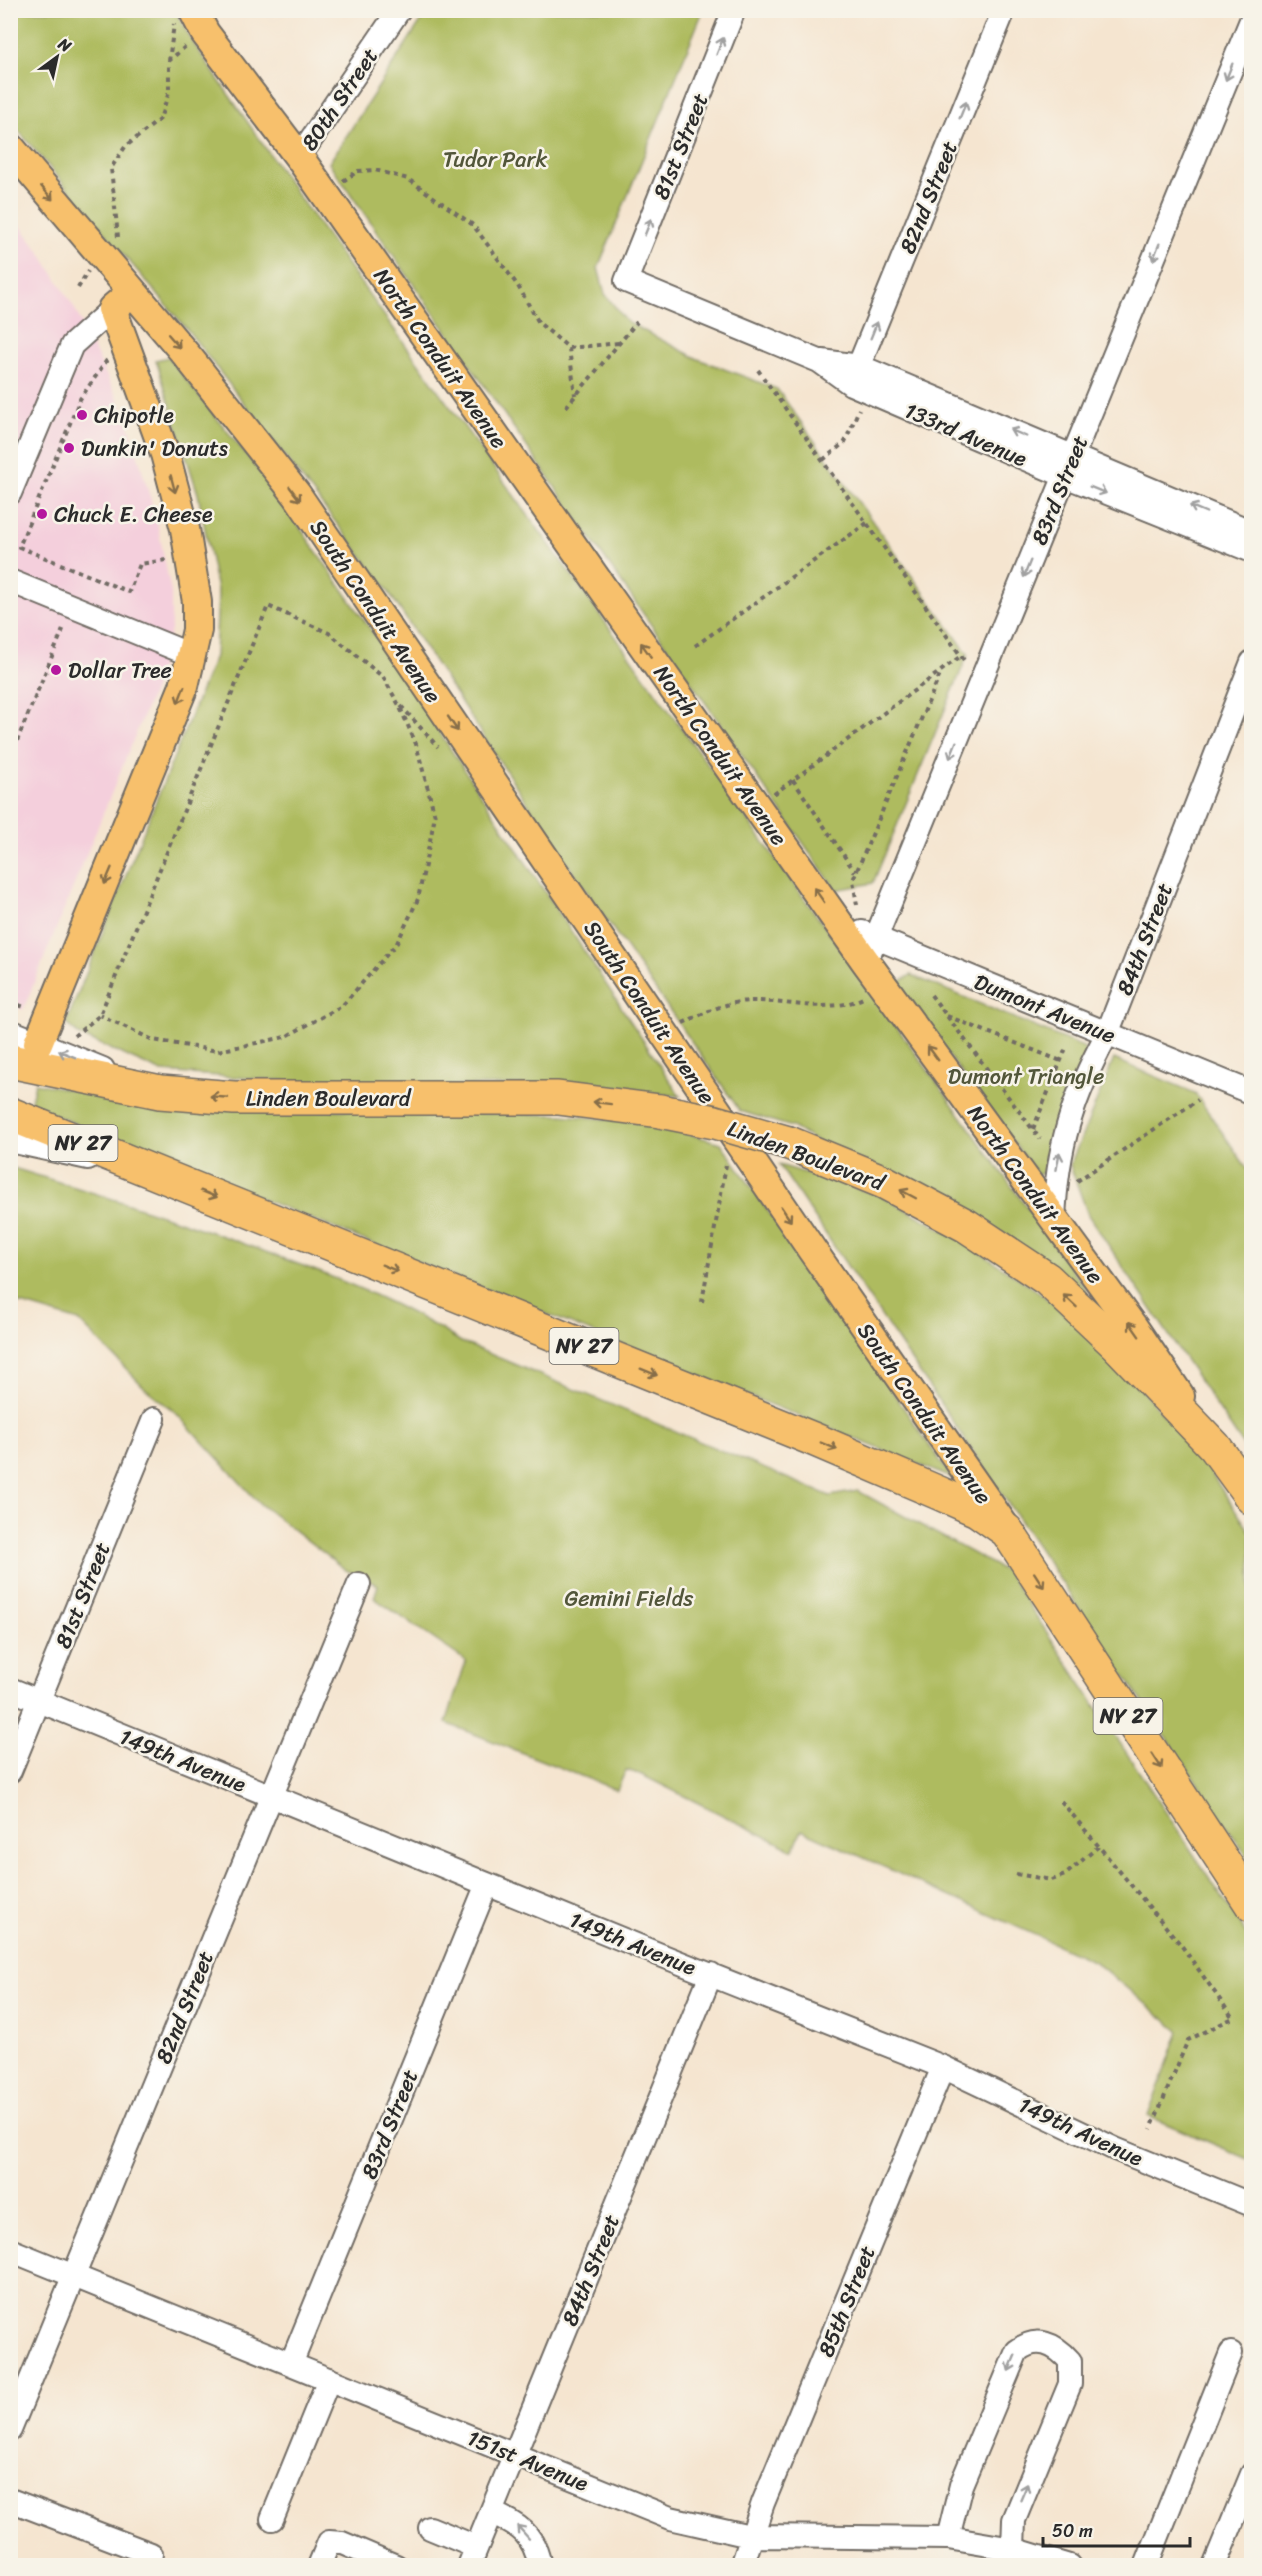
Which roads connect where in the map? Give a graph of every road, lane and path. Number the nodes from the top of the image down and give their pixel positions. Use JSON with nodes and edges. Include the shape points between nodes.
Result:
{"nodes":[{"id":1,"x":399,"y":10,"type":"edge"},
{"id":2,"x":734,"y":10,"type":"edge"},
{"id":3,"x":1004,"y":10,"type":"edge"},
{"id":4,"x":184,"y":16,"type":"edge"},
{"id":5,"x":1251,"y":18,"type":"edge"},
{"id":6,"x":192,"y":41,"type":"dead end"},
{"id":7,"x":169,"y":61,"type":"junction"},
{"id":8,"x":10,"y":147,"type":"edge"},
{"id":9,"x":299,"y":157,"type":"junction"},
{"id":10,"x":337,"y":185,"type":"dead end"},
{"id":11,"x":115,"y":246,"type":"dead end"},
{"id":12,"x":89,"y":268,"type":"dead end"},
{"id":13,"x":626,"y":281,"type":"joint"},
{"id":14,"x":78,"y":288,"type":"dead end"},
{"id":15,"x":122,"y":301,"type":"junction"},
{"id":16,"x":637,"y":322,"type":"dead end"},
{"id":17,"x":619,"y":343,"type":"junction"},
{"id":18,"x":569,"y":348,"type":"junction"},
{"id":19,"x":107,"y":360,"type":"dead end"},
{"id":20,"x":758,"y":370,"type":"dead end"},
{"id":21,"x":858,"y":384,"type":"junction"},
{"id":22,"x":575,"y":394,"type":"junction"},
{"id":23,"x":566,"y":407,"type":"dead end"},
{"id":24,"x":823,"y":460,"type":"junction"},
{"id":25,"x":1069,"y":466,"type":"junction"},
{"id":26,"x":10,"y":493,"type":"edge"},
{"id":27,"x":867,"y":523,"type":"junction"},
{"id":28,"x":1251,"y":532,"type":"edge"},
{"id":29,"x":19,"y":547,"type":"junction"},
{"id":30,"x":10,"y":548,"type":"edge"},
{"id":31,"x":1251,"y":551,"type":"edge"},
{"id":32,"x":172,"y":559,"type":"dead end"},
{"id":33,"x":10,"y":581,"type":"edge"},
{"id":34,"x":64,"y":627,"type":"dead end"},
{"id":35,"x":695,"y":646,"type":"dead end"},
{"id":36,"x":191,"y":655,"type":"junction"},
{"id":37,"x":961,"y":656,"type":"junction"},
{"id":38,"x":1251,"y":662,"type":"edge"},
{"id":39,"x":968,"y":664,"type":"dead end"},
{"id":40,"x":942,"y":670,"type":"junction"},
{"id":41,"x":10,"y":758,"type":"edge"},
{"id":42,"x":794,"y":780,"type":"junction"},
{"id":43,"x":769,"y":797,"type":"dead end"},
{"id":44,"x":856,"y":873,"type":"junction"},
{"id":45,"x":848,"y":914,"type":"junction"},
{"id":46,"x":871,"y":950,"type":"junction"},
{"id":47,"x":884,"y":986,"type":"junction"},
{"id":48,"x":931,"y":995,"type":"dead end"},
{"id":49,"x":10,"y":1002,"type":"edge"},
{"id":50,"x":30,"y":1010,"type":"dead end"},
{"id":51,"x":100,"y":1016,"type":"junction"},
{"id":52,"x":946,"y":1016,"type":"junction"},
{"id":53,"x":1107,"y":1034,"type":"junction"},
{"id":54,"x":665,"y":1035,"type":"junction"},
{"id":55,"x":71,"y":1039,"type":"dead end"},
{"id":56,"x":1066,"y":1048,"type":"dead end"},
{"id":57,"x":22,"y":1050,"type":"edge"},
{"id":58,"x":1061,"y":1060,"type":"junction"},
{"id":59,"x":1251,"y":1093,"type":"edge"},
{"id":60,"x":1198,"y":1100,"type":"dead end"},
{"id":61,"x":10,"y":1114,"type":"edge"},
{"id":62,"x":1033,"y":1130,"type":"junction"},
{"id":63,"x":1040,"y":1139,"type":"dead end"},
{"id":64,"x":10,"y":1141,"type":"edge"},
{"id":65,"x":728,"y":1156,"type":"dead end"},
{"id":66,"x":155,"y":1172,"type":"junction"},
{"id":67,"x":1069,"y":1182,"type":"dead end"},
{"id":68,"x":1054,"y":1220,"type":"junction"},
{"id":69,"x":702,"y":1302,"type":"dead end"},
{"id":70,"x":154,"y":1419,"type":"dead end"},
{"id":71,"x":1215,"y":1447,"type":"junction"},
{"id":72,"x":1251,"y":1498,"type":"edge"},
{"id":73,"x":1007,"y":1531,"type":"junction"},
{"id":74,"x":359,"y":1584,"type":"dead end"},
{"id":75,"x":10,"y":1689,"type":"edge"},
{"id":76,"x":39,"y":1701,"type":"junction"},
{"id":77,"x":10,"y":1771,"type":"edge"},
{"id":78,"x":270,"y":1795,"type":"junction"},
{"id":79,"x":1061,"y":1800,"type":"dead end"},
{"id":80,"x":1099,"y":1846,"type":"junction"},
{"id":81,"x":1016,"y":1874,"type":"dead end"},
{"id":82,"x":487,"y":1884,"type":"junction"},
{"id":83,"x":1251,"y":1905,"type":"edge"},
{"id":84,"x":711,"y":1974,"type":"junction"},
{"id":85,"x":943,"y":2067,"type":"junction"},
{"id":86,"x":1151,"y":2128,"type":"dead end"},
{"id":87,"x":1251,"y":2205,"type":"edge"},
{"id":88,"x":10,"y":2250,"type":"edge"},
{"id":89,"x":74,"y":2276,"type":"junction"},
{"id":90,"x":1231,"y":2353,"type":"dead end"},
{"id":91,"x":291,"y":2364,"type":"junction"},
{"id":92,"x":329,"y":2379,"type":"junction"},
{"id":93,"x":10,"y":2430,"type":"edge"},
{"id":94,"x":514,"y":2455,"type":"junction"},
{"id":95,"x":1251,"y":2474,"type":"edge"},
{"id":96,"x":10,"y":2500,"type":"edge"},
{"id":97,"x":490,"y":2512,"type":"junction"},
{"id":98,"x":272,"y":2519,"type":"dead end"},
{"id":99,"x":430,"y":2528,"type":"dead end"},
{"id":100,"x":750,"y":2536,"type":"junction"},
{"id":101,"x":948,"y":2538,"type":"junction"},
{"id":102,"x":1013,"y":2549,"type":"junction"},
{"id":103,"x":151,"y":2554,"type":"dead end"},
{"id":104,"x":990,"y":2555,"type":"edge"},
{"id":105,"x":472,"y":2556,"type":"edge"},
{"id":106,"x":319,"y":2565,"type":"edge"},
{"id":107,"x":396,"y":2565,"type":"edge"},
{"id":108,"x":540,"y":2565,"type":"edge"},
{"id":109,"x":742,"y":2565,"type":"edge"},
{"id":110,"x":1069,"y":2565,"type":"edge"},
{"id":111,"x":1146,"y":2565,"type":"edge"},
{"id":112,"x":1214,"y":2565,"type":"edge"}],
"edges":[{"from":1,"to":9,"type":"street","name":"80th Street"},
{"from":13,"to":2,"type":"street","name":"81st Street","one_way":true},
{"from":21,"to":3,"type":"street","name":"82nd Street","one_way":true},
{"from":4,"to":7,"type":"path"},
{"from":4,"to":9,"type":"main road","name":"North Conduit Avenue","via":[[205,33]]},
{"from":5,"to":25,"type":"street","name":"83rd Street","one_way":true},
{"from":6,"to":7,"type":"path"},
{"from":7,"to":11,"type":"path","via":[[169,92],[160,119],[125,147],[111,168],[118,239]]},
{"from":8,"to":15,"type":"main road","name":"South Conduit Avenue","one_way":true},
{"from":45,"to":9,"type":"main road","name":"North Conduit Avenue","one_way":true},
{"from":10,"to":18,"type":"path","via":[[358,171],[375,170],[408,179],[473,225],[518,286],[539,323]]},
{"from":12,"to":14,"type":"path"},
{"from":13,"to":21,"type":"street","name":"133rd Avenue","via":[[819,361]]},
{"from":15,"to":26,"type":"street","via":[[80,337],[67,354]]},
{"from":15,"to":36,"type":"main road","one_way":true,"via":[[185,529],[197,602],[197,630]]},
{"from":15,"to":54,"type":"main road","name":"South Conduit Avenue","one_way":true,"via":[[189,358],[297,495]]},
{"from":16,"to":17,"type":"path"},
{"from":17,"to":18,"type":"path"},
{"from":17,"to":22,"type":"path"},
{"from":18,"to":22,"type":"path"},
{"from":19,"to":29,"type":"path","via":[[80,399]]},
{"from":20,"to":24,"type":"path"},
{"from":21,"to":24,"type":"path","via":[[845,442]]},
{"from":21,"to":25,"type":"street","name":"133rd Avenue"},
{"from":22,"to":23,"type":"path"},
{"from":24,"to":27,"type":"path"},
{"from":28,"to":25,"type":"street","name":"133rd Avenue","one_way":true},
{"from":25,"to":31,"type":"street","name":"133rd Avenue","one_way":true},
{"from":25,"to":46,"type":"street","name":"83rd Street","one_way":true},
{"from":27,"to":35,"type":"path"},
{"from":27,"to":37,"type":"path"},
{"from":29,"to":30,"type":"path"},
{"from":29,"to":32,"type":"path","via":[[129,592],[140,564]]},
{"from":33,"to":36,"type":"street"},
{"from":34,"to":41,"type":"path"},
{"from":36,"to":57,"type":"main road","one_way":true,"via":[[184,686],[154,764]]},
{"from":37,"to":39,"type":"path"},
{"from":37,"to":40,"type":"path"},
{"from":38,"to":53,"type":"street","name":"84th Street"},
{"from":40,"to":42,"type":"path"},
{"from":40,"to":44,"type":"path"},
{"from":42,"to":43,"type":"path"},
{"from":42,"to":44,"type":"path"},
{"from":44,"to":45,"type":"path"},
{"from":45,"to":46,"type":"main road","name":"North Conduit Avenue"},
{"from":46,"to":47,"type":"main road","name":"North Conduit Avenue"},
{"from":46,"to":53,"type":"street","name":"Dumont Avenue"},
{"from":47,"to":54,"type":"path","via":[[854,1002],[831,1006],[748,1001],[722,1006]]},
{"from":68,"to":47,"type":"main road","name":"North Conduit Avenue","one_way":true},
{"from":48,"to":52,"type":"path"},
{"from":49,"to":50,"type":"path"},
{"from":51,"to":51,"type":"path","via":[[268,606],[329,633],[383,676],[416,744],[435,816],[418,899],[397,943],[342,1006],[285,1037],[218,1051],[153,1040]]},
{"from":51,"to":55,"type":"path"},
{"from":52,"to":58,"type":"path"},
{"from":52,"to":62,"type":"path"},
{"from":53,"to":59,"type":"street","name":"Dumont Avenue"},
{"from":68,"to":53,"type":"street","name":"84th Street","one_way":true,"via":[[1062,1141],[1085,1077]]},
{"from":54,"to":73,"type":"main road","name":"South Conduit Avenue","one_way":true},
{"from":56,"to":58,"type":"path"},
{"from":71,"to":57,"type":"highway","name":"Linden Boulevard","one_way":true,"bridge":true,"via":[[1047,1279],[967,1226],[915,1198],[789,1143],[660,1111],[558,1098],[234,1098],[160,1092]]},
{"from":58,"to":62,"type":"path"},
{"from":60,"to":67,"type":"path","via":[[1080,1181]]},
{"from":61,"to":66,"type":"highway","number":"NY 27"},
{"from":62,"to":63,"type":"path"},
{"from":64,"to":66,"type":"street"},
{"from":65,"to":69,"type":"path"},
{"from":66,"to":73,"type":"highway","number":"NY 27","one_way":true,"via":[[824,1443],[977,1510]]},
{"from":71,"to":68,"type":"main road","name":"North Conduit Avenue","one_way":true},
{"from":70,"to":76,"type":"street","name":"81st Street"},
{"from":71,"to":72,"type":"highway","name":"North Conduit Avenue"},
{"from":73,"to":83,"type":"highway","name":"South Conduit Avenue","number":"NY 27","one_way":true},
{"from":74,"to":78,"type":"street","name":"82nd Street"},
{"from":75,"to":76,"type":"street","name":"149th Avenue"},
{"from":76,"to":77,"type":"street","name":"81st Street"},
{"from":76,"to":78,"type":"street","name":"149th Avenue"},
{"from":78,"to":82,"type":"street","name":"149th Avenue"},
{"from":78,"to":89,"type":"street","name":"82nd Street"},
{"from":79,"to":80,"type":"path"},
{"from":80,"to":81,"type":"path","via":[[1065,1875],[1052,1880]]},
{"from":80,"to":86,"type":"path","via":[[1180,1945],[1233,2018],[1188,2040]]},
{"from":82,"to":84,"type":"street","name":"149th Avenue"},
{"from":82,"to":91,"type":"street","name":"83rd Street"},
{"from":84,"to":85,"type":"street","name":"149th Avenue"},
{"from":84,"to":94,"type":"street","name":"84th Street"},
{"from":85,"to":87,"type":"street","name":"149th Avenue","via":[[1115,2149]]},
{"from":85,"to":100,"type":"street","name":"85th Street"},
{"from":88,"to":89,"type":"street","name":"151st Avenue"},
{"from":89,"to":91,"type":"street","name":"151st Avenue"},
{"from":89,"to":93,"type":"street","name":"82nd Street"},
{"from":90,"to":111,"type":"street"},
{"from":91,"to":92,"type":"street","name":"151st Avenue"},
{"from":92,"to":94,"type":"street","name":"151st Avenue"},
{"from":92,"to":98,"type":"street"},
{"from":94,"to":97,"type":"street","name":"84th Street"},
{"from":94,"to":100,"type":"street","name":"151st Avenue","via":[[670,2518]]},
{"from":95,"to":112,"type":"street"},
{"from":96,"to":103,"type":"street"},
{"from":97,"to":105,"type":"street","name":"84th Street"},
{"from":108,"to":97,"type":"street","one_way":true,"via":[[537,2552],[518,2525]]},
{"from":99,"to":105,"type":"street"},
{"from":100,"to":101,"type":"street","name":"151st Avenue"},
{"from":100,"to":109,"type":"street","name":"85th Street"},
{"from":102,"to":101,"type":"street","one_way":true,"via":[[1014,2520],[1070,2384],[1070,2361],[1045,2343],[1031,2342],[1017,2351],[961,2485]]},
{"from":101,"to":104,"type":"street","name":"151st Avenue"},
{"from":102,"to":104,"type":"street","name":"151st Avenue"},
{"from":102,"to":110,"type":"street","name":"151st Avenue"},
{"from":106,"to":107,"type":"street","via":[[329,2542],[342,2543]]}]}
